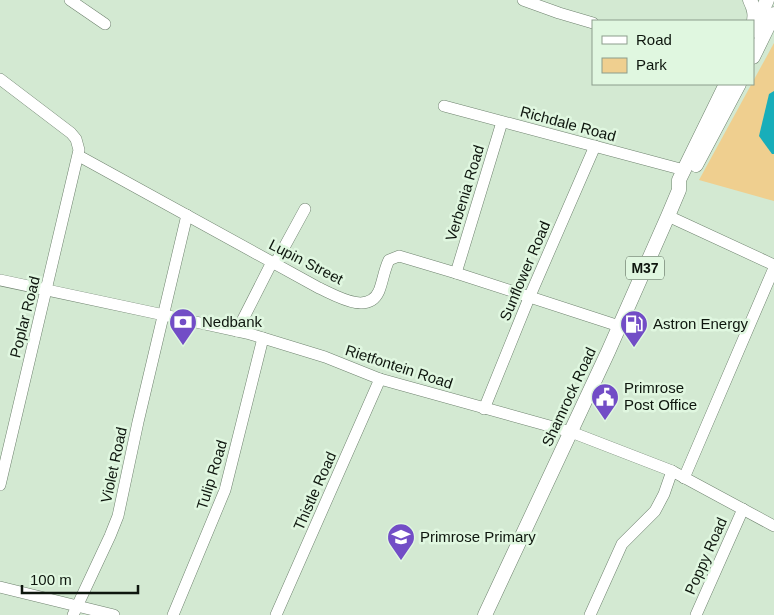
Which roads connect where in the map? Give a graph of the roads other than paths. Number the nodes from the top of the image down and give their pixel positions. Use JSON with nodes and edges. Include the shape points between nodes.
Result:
{"nodes":[{"id":1,"x":70,"y":0,"type":"edge"},
{"id":2,"x":523,"y":0,"type":"edge"},
{"id":3,"x":750,"y":0,"type":"edge"},
{"id":4,"x":767,"y":0,"type":"edge"},
{"id":5,"x":774,"y":14,"type":"edge"},
{"id":6,"x":592,"y":22,"type":"edge"},
{"id":7,"x":105,"y":24,"type":"dead end"},
{"id":8,"x":774,"y":25,"type":"edge"},
{"id":9,"x":756,"y":32,"type":"edge"},
{"id":10,"x":754,"y":49,"type":"edge"},
{"id":11,"x":0,"y":79,"type":"edge"},
{"id":12,"x":726,"y":85,"type":"edge"},
{"id":13,"x":738,"y":85,"type":"edge"},
{"id":14,"x":444,"y":106,"type":"dead end"},
{"id":15,"x":502,"y":122,"type":"junction"},
{"id":16,"x":595,"y":146,"type":"junction"},
{"id":17,"x":79,"y":156,"type":"junction"},
{"id":18,"x":684,"y":170,"type":"junction"},
{"id":19,"x":679,"y":190,"type":"junction"},
{"id":20,"x":305,"y":210,"type":"dead end"},
{"id":21,"x":187,"y":216,"type":"junction"},
{"id":22,"x":668,"y":216,"type":"junction"},
{"id":23,"x":274,"y":263,"type":"junction"},
{"id":24,"x":774,"y":266,"type":"edge"},
{"id":25,"x":456,"y":273,"type":"junction"},
{"id":26,"x":0,"y":280,"type":"edge"},
{"id":27,"x":47,"y":289,"type":"junction"},
{"id":28,"x":529,"y":298,"type":"junction"},
{"id":29,"x":164,"y":314,"type":"junction"},
{"id":30,"x":619,"y":326,"type":"junction"},
{"id":31,"x":237,"y":331,"type":"junction"},
{"id":32,"x":263,"y":338,"type":"junction"},
{"id":33,"x":380,"y":380,"type":"junction"},
{"id":34,"x":484,"y":408,"type":"junction"},
{"id":35,"x":571,"y":432,"type":"junction"},
{"id":36,"x":672,"y":471,"type":"junction"},
{"id":37,"x":684,"y":478,"type":"junction"},
{"id":38,"x":0,"y":485,"type":"edge"},
{"id":39,"x":743,"y":509,"type":"junction"},
{"id":40,"x":774,"y":526,"type":"edge"},
{"id":41,"x":0,"y":587,"type":"edge"},
{"id":42,"x":75,"y":610,"type":"edge"},
{"id":43,"x":114,"y":615,"type":"edge"},
{"id":44,"x":173,"y":615,"type":"edge"},
{"id":45,"x":276,"y":615,"type":"edge"},
{"id":46,"x":485,"y":615,"type":"edge"},
{"id":47,"x":590,"y":615,"type":"edge"},
{"id":48,"x":696,"y":615,"type":"edge"}],
"edges":[{"from":1,"to":7,"type":"street"},
{"from":2,"to":6,"type":"street"},
{"from":3,"to":9,"type":"main road"},
{"from":4,"to":9,"type":"main road"},
{"from":5,"to":9,"type":"main road"},
{"from":8,"to":9,"type":"main road"},
{"from":9,"to":10,"type":"main road"},
{"from":11,"to":17,"type":"street","via":[[74,136]]},
{"from":12,"to":18,"type":"main road","name":"Shamrock Road","number":"M37"},
{"from":13,"to":19,"type":"main road","name":"Shamrock Road","number":"M37","via":[[686,183]]},
{"from":14,"to":15,"type":"street","name":"Richdale Road"},
{"from":15,"to":16,"type":"street","name":"Richdale Road"},
{"from":15,"to":25,"type":"street","name":"Verbenia Road"},
{"from":16,"to":18,"type":"street","name":"Richdale Road"},
{"from":16,"to":28,"type":"street","name":"Sunflower Road"},
{"from":17,"to":21,"type":"street","name":"Lupin Street"},
{"from":17,"to":27,"type":"street","name":"Poplar Road"},
{"from":18,"to":19,"type":"main road","name":"Shamrock Road","number":"M37"},
{"from":19,"to":22,"type":"main road","name":"Shamrock Road","number":"M37"},
{"from":20,"to":23,"type":"street"},
{"from":21,"to":23,"type":"street","name":"Lupin Street"},
{"from":21,"to":29,"type":"street","name":"Violet Road"},
{"from":22,"to":24,"type":"street"},
{"from":22,"to":30,"type":"main road","name":"Shamrock Road","number":"M37"},
{"from":23,"to":25,"type":"street","name":"Lupin Street","via":[[318,288],[362,304],[378,293],[387,263],[394,257]]},
{"from":23,"to":31,"type":"street"},
{"from":24,"to":37,"type":"street"},
{"from":25,"to":28,"type":"street","name":"Lupin Street"},
{"from":26,"to":27,"type":"street","name":"Rietfontein Road"},
{"from":27,"to":29,"type":"street","name":"Rietfontein Road"},
{"from":27,"to":38,"type":"street","name":"Poplar Road"},
{"from":28,"to":30,"type":"street","name":"Lupin Street"},
{"from":28,"to":34,"type":"street","name":"Sunflower Road"},
{"from":29,"to":31,"type":"street","name":"Rietfontein Road"},
{"from":29,"to":42,"type":"street","name":"Violet Road","via":[[118,516]]},
{"from":30,"to":35,"type":"main road","name":"Shamrock Road","number":"M37"},
{"from":31,"to":32,"type":"street","name":"Rietfontein Road"},
{"from":32,"to":33,"type":"street","name":"Rietfontein Road","via":[[325,357]]},
{"from":32,"to":44,"type":"street","name":"Tulip Road","via":[[226,490]]},
{"from":33,"to":34,"type":"street","name":"Rietfontein Road"},
{"from":33,"to":45,"type":"street","name":"Thistle Road"},
{"from":34,"to":35,"type":"street","name":"Rietfontein Road"},
{"from":35,"to":36,"type":"street","name":"Rietfontein Road"},
{"from":35,"to":46,"type":"main road","name":"Shamrock Road","number":"M37"},
{"from":36,"to":37,"type":"street","name":"Rietfontein Road"},
{"from":36,"to":47,"type":"street","via":[[655,512],[622,544]]},
{"from":37,"to":39,"type":"street","name":"Rietfontein Road"},
{"from":39,"to":40,"type":"street","name":"Rietfontein Road"},
{"from":39,"to":48,"type":"street","name":"Poppy Road"},
{"from":41,"to":42,"type":"street"},
{"from":42,"to":43,"type":"street"}]}
